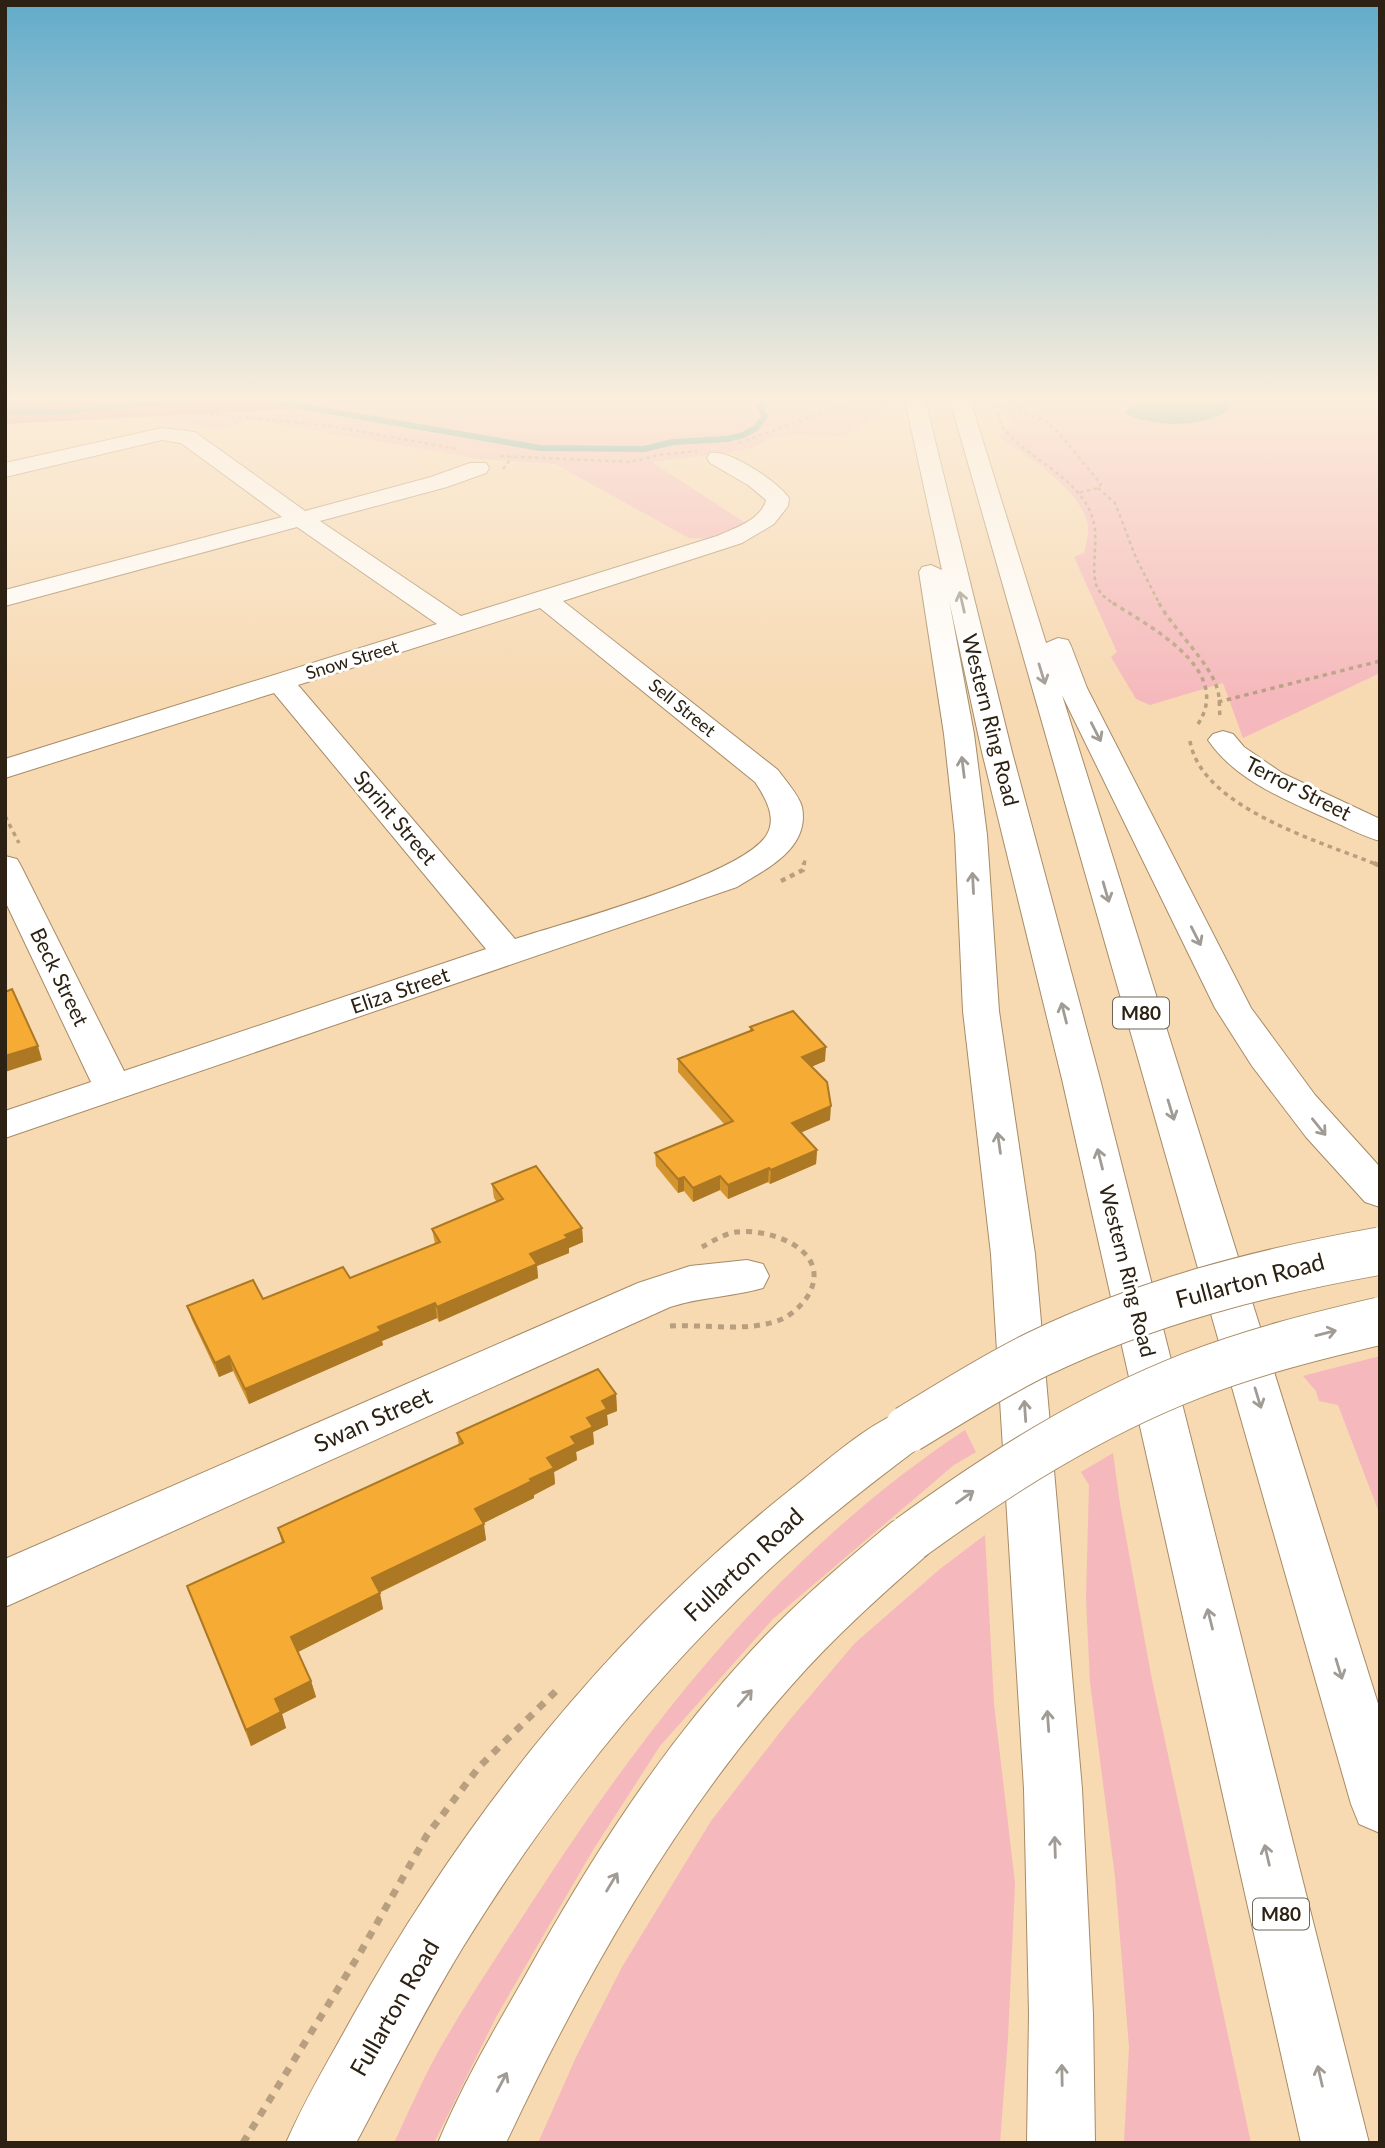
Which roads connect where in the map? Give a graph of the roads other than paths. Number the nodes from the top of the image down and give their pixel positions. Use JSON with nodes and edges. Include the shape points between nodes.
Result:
{"nodes":[{"id":1,"x":275,"y":500,"type":"edge"},
{"id":2,"x":371,"y":500,"type":"edge"},
{"id":3,"x":778,"y":500,"type":"edge"},
{"id":4,"x":922,"y":500,"type":"edge"},
{"id":5,"x":938,"y":500,"type":"edge"},
{"id":6,"x":1003,"y":500,"type":"edge"},
{"id":7,"x":1007,"y":500,"type":"edge"},
{"id":8,"x":301,"y":519,"type":"junction"},
{"id":9,"x":5,"y":598,"type":"edge"},
{"id":10,"x":545,"y":599,"type":"junction"},
{"id":11,"x":458,"y":626,"type":"junction"},
{"id":12,"x":280,"y":682,"type":"junction"},
{"id":13,"x":1223,"y":740,"type":"dead end"},
{"id":14,"x":5,"y":769,"type":"edge"},
{"id":15,"x":1380,"y":831,"type":"edge"},
{"id":16,"x":794,"y":846,"type":"joint"},
{"id":17,"x":5,"y":866,"type":"edge"},
{"id":18,"x":509,"y":954,"type":"junction"},
{"id":19,"x":113,"y":1088,"type":"junction"},
{"id":20,"x":5,"y":1125,"type":"edge"},
{"id":21,"x":1380,"y":1192,"type":"edge"},
{"id":22,"x":1380,"y":1251,"type":"edge"},
{"id":23,"x":747,"y":1276,"type":"dead end"},
{"id":24,"x":1380,"y":1321,"type":"edge"},
{"id":25,"x":5,"y":1584,"type":"edge"},
{"id":26,"x":1380,"y":1804,"type":"edge"},
{"id":27,"x":320,"y":2143,"type":"edge"},
{"id":28,"x":472,"y":2143,"type":"edge"},
{"id":29,"x":1061,"y":2143,"type":"edge"},
{"id":30,"x":1335,"y":2143,"type":"edge"}],
"edges":[{"from":1,"to":8,"type":"main road"},
{"from":2,"to":8,"type":"main road"},
{"from":3,"to":10,"type":"main road","name":"Snow Street","via":[[762,521],[741,534]]},
{"from":29,"to":4,"type":"main road","one_way":true,"via":[[1053,1789],[1013,1254],[981,1011],[971,835],[959,734]]},
{"from":30,"to":5,"type":"main road","name":"Western Ring Road","number":"M80","one_way":true},
{"from":6,"to":26,"type":"main road","number":"M80","one_way":true},
{"from":7,"to":21,"type":"main road","one_way":true,"via":[[1073,688],[1233,1009],[1291,1092]]},
{"from":8,"to":9,"type":"main road"},
{"from":8,"to":11,"type":"main road"},
{"from":10,"to":11,"type":"main road","name":"Snow Street"},
{"from":10,"to":16,"type":"main road","name":"Sell Street","via":[[768,776],[786,806]]},
{"from":11,"to":12,"type":"main road","name":"Snow Street"},
{"from":12,"to":14,"type":"main road","name":"Snow Street"},
{"from":12,"to":18,"type":"main road","name":"Sprint Street"},
{"from":13,"to":15,"type":"main road","name":"Terror Street","via":[[1256,770]]},
{"from":16,"to":18,"type":"main road","name":"Eliza Street","via":[[765,856],[724,880]]},
{"from":17,"to":19,"type":"main road","name":"Beck Street"},
{"from":18,"to":19,"type":"main road","name":"Eliza Street"},
{"from":19,"to":20,"type":"main road","name":"Eliza Street"},
{"from":22,"to":27,"type":"main road","name":"Fullarton Road","bridge":true,"via":[[1241,1280],[1114,1321],[1020,1364],[908,1429],[802,1510],[656,1649],[524,1807],[460,1897],[406,1985]]},
{"from":23,"to":25,"type":"main road","name":"Swan Street","via":[[690,1283],[654,1295]]},
{"from":28,"to":24,"type":"main road","one_way":true,"bridge":true,"via":[[583,1929],[631,1850],[728,1717],[855,1586],[910,1538],[1024,1458],[1107,1412],[1237,1359]]}]}
